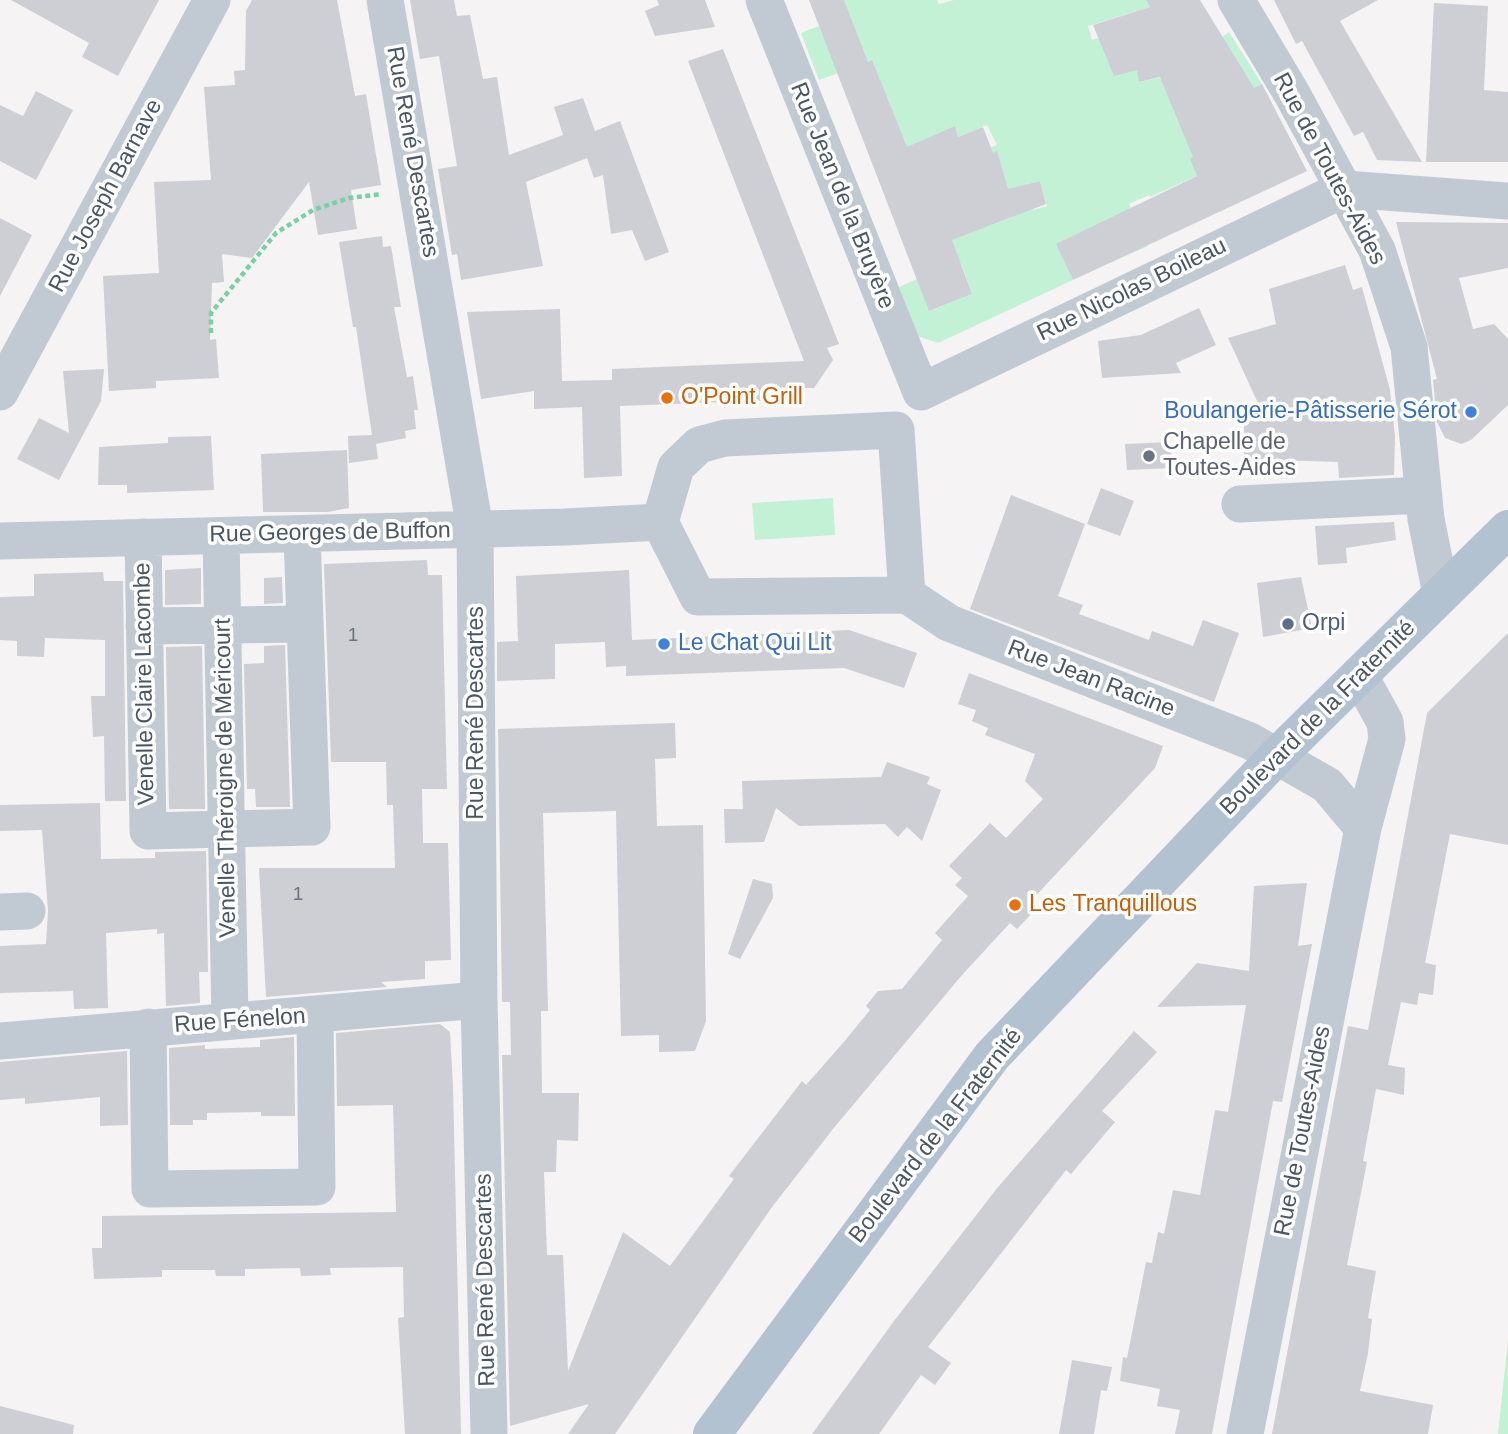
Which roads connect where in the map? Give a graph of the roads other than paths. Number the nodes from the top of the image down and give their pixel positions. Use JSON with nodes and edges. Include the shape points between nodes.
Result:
{"nodes":[{"id":1,"x":212,"y":0,"type":"edge"},
{"id":2,"x":385,"y":0,"type":"edge"},
{"id":3,"x":764,"y":0,"type":"edge"},
{"id":4,"x":1236,"y":0,"type":"edge"},
{"id":5,"x":1344,"y":189,"type":"junction"},
{"id":6,"x":1508,"y":201,"type":"edge"},
{"id":7,"x":0,"y":392,"type":"edge"},
{"id":8,"x":921,"y":392,"type":"junction"},
{"id":9,"x":897,"y":430,"type":"junction"},
{"id":10,"x":1423,"y":495,"type":"junction"},
{"id":11,"x":1240,"y":504,"type":"dead end"},
{"id":12,"x":660,"y":522,"type":"junction"},
{"id":13,"x":475,"y":529,"type":"junction"},
{"id":14,"x":1508,"y":529,"type":"edge"},
{"id":15,"x":302,"y":534,"type":"junction"},
{"id":16,"x":222,"y":536,"type":"junction"},
{"id":17,"x":143,"y":537,"type":"junction"},
{"id":18,"x":0,"y":541,"type":"edge"},
{"id":19,"x":1441,"y":594,"type":"junction"},
{"id":20,"x":907,"y":595,"type":"junction"},
{"id":21,"x":223,"y":624,"type":"junction"},
{"id":22,"x":305,"y":624,"type":"junction"},
{"id":23,"x":144,"y":626,"type":"junction"},
{"id":24,"x":1359,"y":675,"type":"junction"},
{"id":25,"x":1278,"y":757,"type":"junction"},
{"id":26,"x":1363,"y":828,"type":"junction"},
{"id":27,"x":227,"y":830,"type":"junction"},
{"id":28,"x":479,"y":1000,"type":"junction"},
{"id":29,"x":315,"y":1015,"type":"junction"},
{"id":30,"x":230,"y":1020,"type":"junction"},
{"id":31,"x":148,"y":1027,"type":"junction"},
{"id":32,"x":0,"y":1041,"type":"edge"},
{"id":33,"x":489,"y":1434,"type":"edge"},
{"id":34,"x":712,"y":1434,"type":"edge"},
{"id":35,"x":1245,"y":1434,"type":"edge"}],
"edges":[{"from":1,"to":7,"type":"street","name":"Rue Joseph Barnave"},
{"from":2,"to":13,"type":"street","name":"Rue René Descartes"},
{"from":3,"to":8,"type":"street","name":"Rue Jean de la Bruyère"},
{"from":4,"to":5,"type":"street","name":"Rue de Toutes-Aides"},
{"from":5,"to":6,"type":"street"},
{"from":5,"to":8,"type":"street","name":"Rue Nicolas Boileau"},
{"from":5,"to":10,"type":"street","name":"Rue de Toutes-Aides","via":[[1377,250],[1409,347]]},
{"from":8,"to":9,"type":"street"},
{"from":9,"to":12,"type":"street","via":[[725,438],[699,445],[676,467]]},
{"from":9,"to":20,"type":"street"},
{"from":10,"to":11,"type":"street"},
{"from":10,"to":19,"type":"street","name":"Rue de Toutes-Aides"},
{"from":12,"to":13,"type":"street","name":"Rue Georges de Buffon"},
{"from":12,"to":20,"type":"street","via":[[698,597]]},
{"from":13,"to":15,"type":"street","name":"Rue Georges de Buffon"},
{"from":13,"to":28,"type":"street","name":"Rue René Descartes"},
{"from":14,"to":19,"type":"main road","name":"Boulevard de la Fraternité"},
{"from":15,"to":16,"type":"street","name":"Rue Georges de Buffon"},
{"from":15,"to":22,"type":"street"},
{"from":16,"to":17,"type":"street","name":"Rue Georges de Buffon"},
{"from":16,"to":21,"type":"street","name":"Venelle Théroigne de Méricourt"},
{"from":17,"to":18,"type":"street","name":"Rue Georges de Buffon"},
{"from":17,"to":23,"type":"street","name":"Venelle Claire Lacombe"},
{"from":19,"to":24,"type":"main road","name":"Boulevard de la Fraternité"},
{"from":20,"to":25,"type":"street","name":"Rue Jean Racine","via":[[949,623],[1250,741]]},
{"from":21,"to":22,"type":"street"},
{"from":21,"to":23,"type":"street"},
{"from":21,"to":27,"type":"street","name":"Venelle Théroigne de Méricourt"},
{"from":22,"to":27,"type":"street","via":[[312,827]]},
{"from":23,"to":27,"type":"street","name":"Venelle Claire Lacombe","via":[[148,831]]},
{"from":24,"to":25,"type":"main road","name":"Boulevard de la Fraternité"},
{"from":24,"to":26,"type":"street","name":"Rue de Toutes-Aides","via":[[1385,722],[1387,739]]},
{"from":25,"to":26,"type":"street","via":[[1327,785]]},
{"from":25,"to":34,"type":"main road","name":"Boulevard de la Fraternité","via":[[992,1056]]},
{"from":26,"to":35,"type":"street","name":"Rue de Toutes-Aides"},
{"from":27,"to":30,"type":"street","name":"Venelle Théroigne de Méricourt"},
{"from":28,"to":29,"type":"street","name":"Rue Fénelon"},
{"from":28,"to":33,"type":"street","name":"Rue René Descartes"},
{"from":29,"to":30,"type":"street","name":"Rue Fénelon"},
{"from":29,"to":31,"type":"street","via":[[317,1188],[150,1189]]},
{"from":30,"to":31,"type":"street","name":"Rue Fénelon"},
{"from":31,"to":32,"type":"street","name":"Rue Fénelon"}]}
